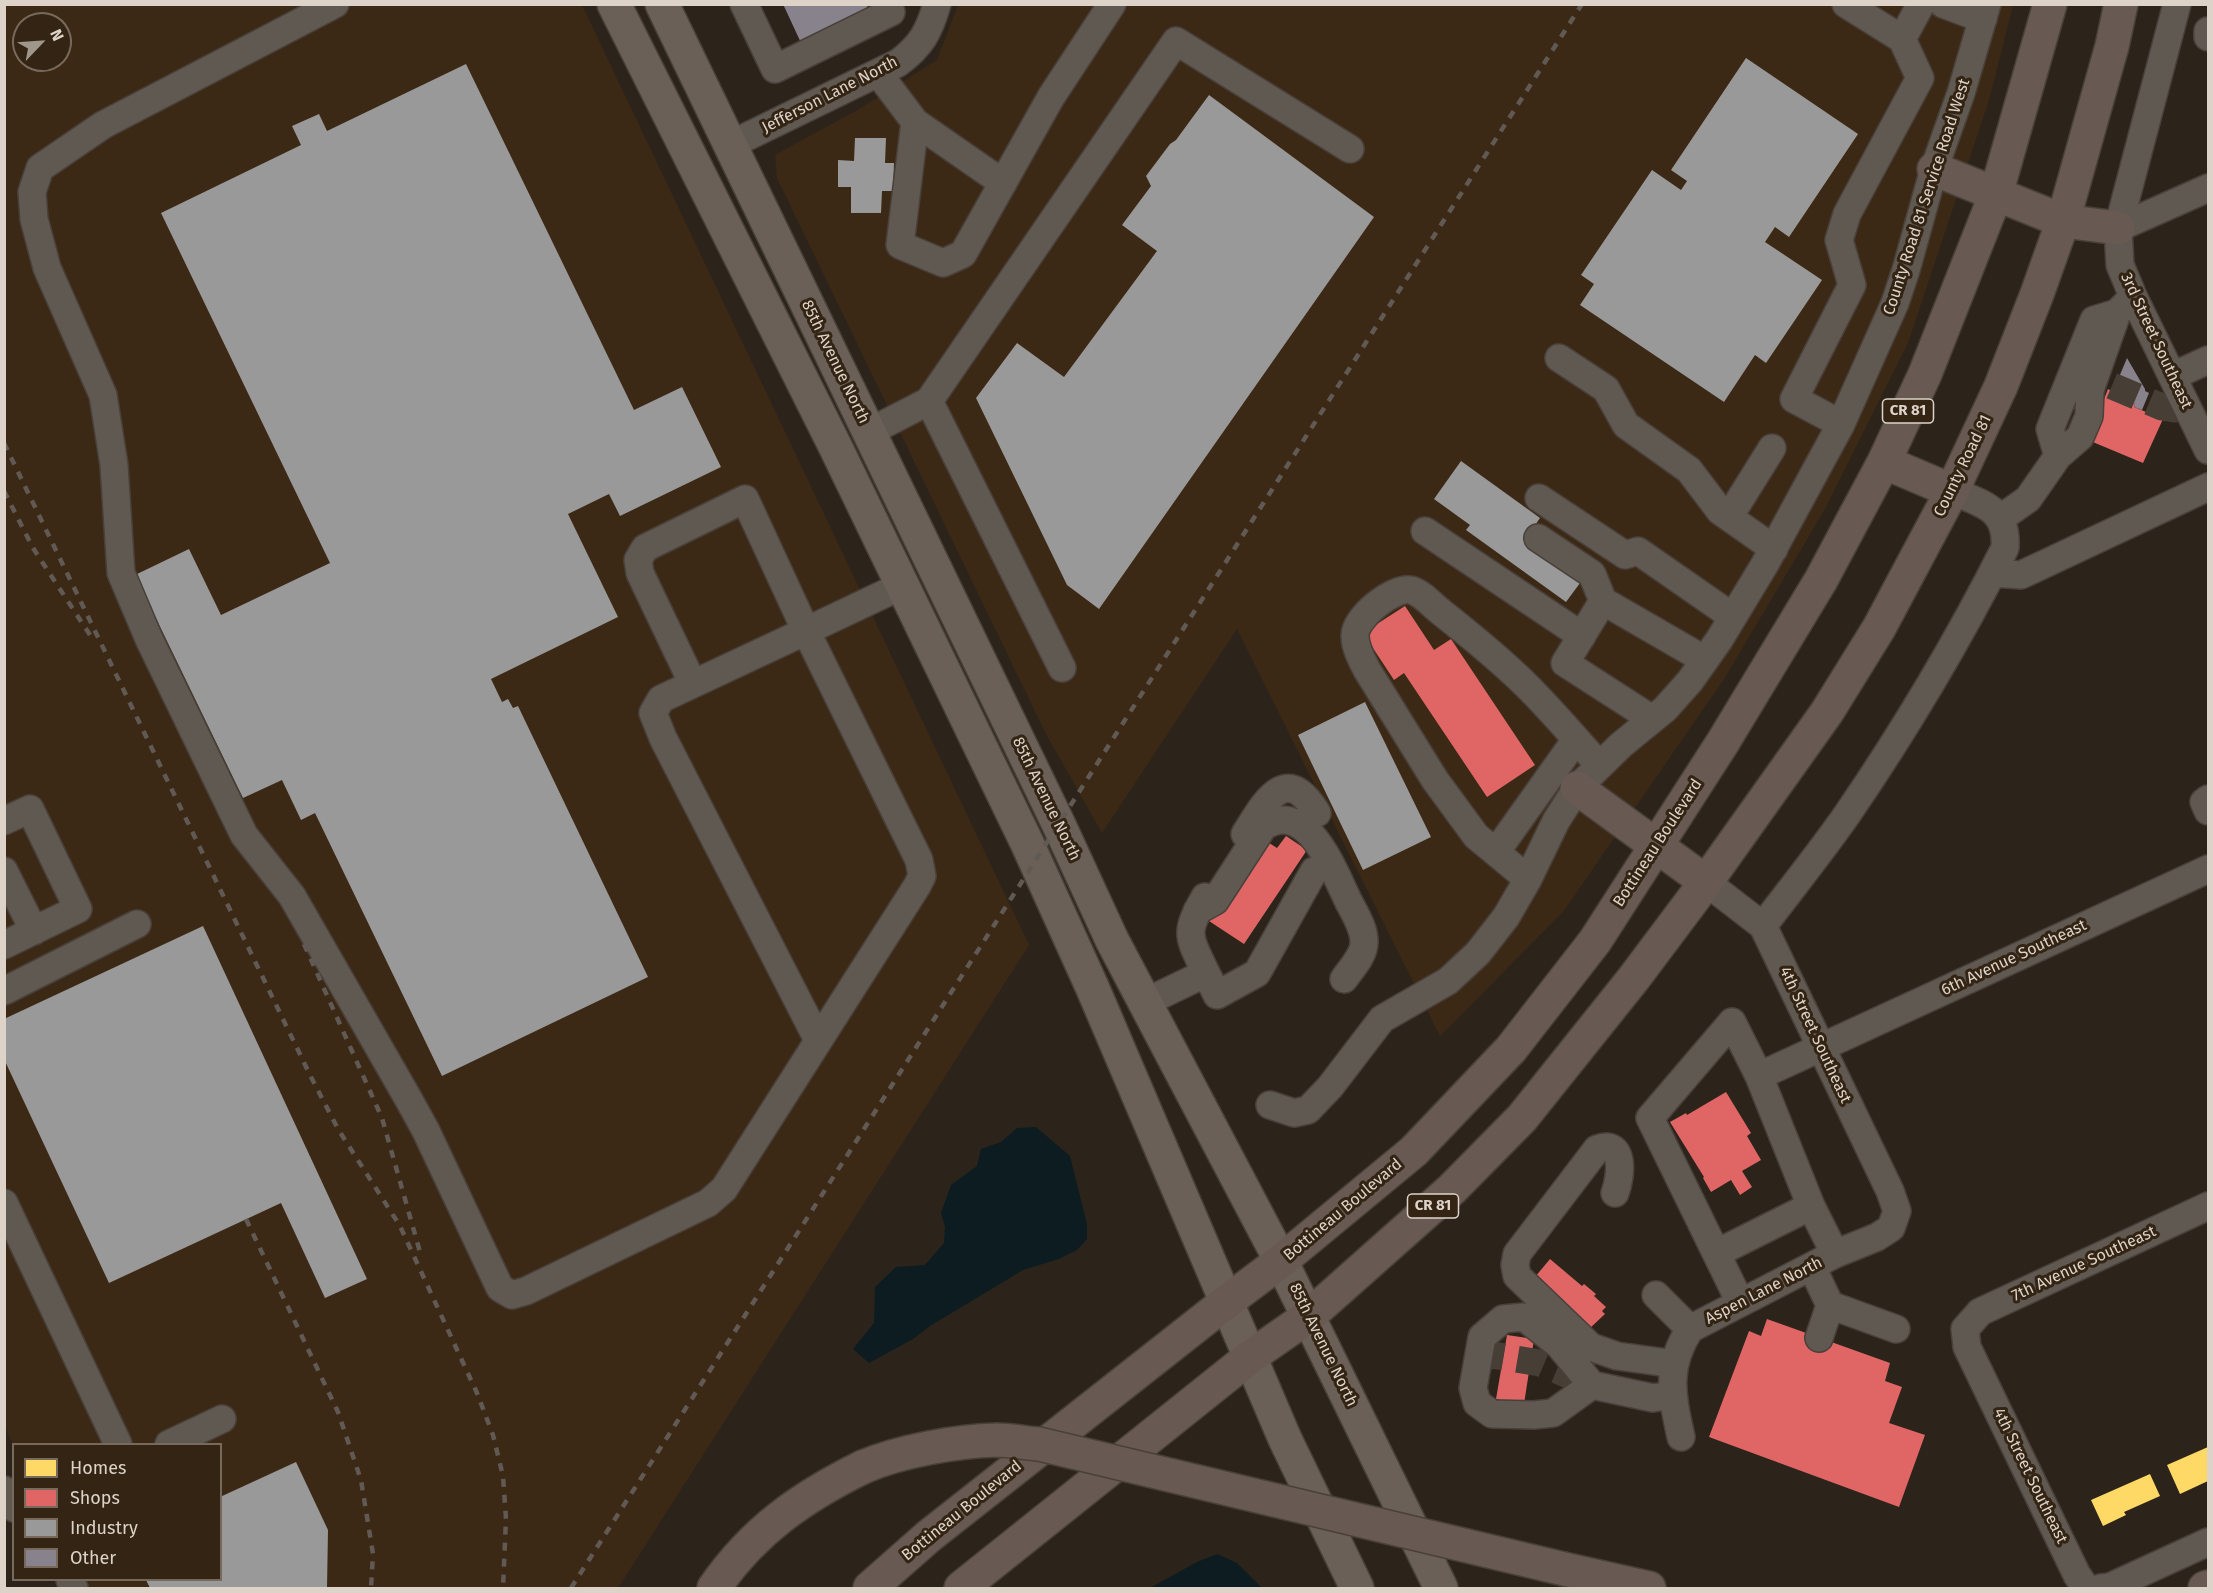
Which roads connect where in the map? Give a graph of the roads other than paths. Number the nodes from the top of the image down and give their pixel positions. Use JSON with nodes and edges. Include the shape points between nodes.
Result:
{"nodes":[{"id":1,"x":335,"y":4,"type":"edge"},
{"id":2,"x":614,"y":4,"type":"edge"},
{"id":3,"x":662,"y":4,"type":"edge"},
{"id":4,"x":744,"y":4,"type":"edge"},
{"id":5,"x":1112,"y":4,"type":"edge"},
{"id":6,"x":1846,"y":4,"type":"edge"},
{"id":7,"x":1921,"y":4,"type":"edge"},
{"id":8,"x":1943,"y":4,"type":"edge"},
{"id":9,"x":2050,"y":4,"type":"edge"},
{"id":10,"x":2121,"y":4,"type":"edge"},
{"id":11,"x":2178,"y":4,"type":"edge"},
{"id":12,"x":890,"y":8,"type":"edge"},
{"id":13,"x":1985,"y":12,"type":"edge"},
{"id":14,"x":934,"y":15,"type":"edge"},
{"id":15,"x":2208,"y":31,"type":"edge"},
{"id":16,"x":2208,"y":37,"type":"edge"},
{"id":17,"x":1902,"y":39,"type":"junction"},
{"id":18,"x":879,"y":74,"type":"junction"},
{"id":19,"x":1920,"y":78,"type":"junction"},
{"id":20,"x":1961,"y":93,"type":"junction"},
{"id":21,"x":915,"y":122,"type":"junction"},
{"id":22,"x":730,"y":145,"type":"junction"},
{"id":23,"x":1350,"y":149,"type":"dead end"},
{"id":24,"x":1934,"y":168,"type":"junction"},
{"id":25,"x":1003,"y":183,"type":"junction"},
{"id":26,"x":2208,"y":188,"type":"edge"},
{"id":27,"x":1996,"y":194,"type":"junction"},
{"id":28,"x":2063,"y":221,"type":"junction"},
{"id":29,"x":2118,"y":228,"type":"junction"},
{"id":30,"x":1852,"y":285,"type":"junction"},
{"id":31,"x":1894,"y":303,"type":"junction"},
{"id":32,"x":2125,"y":305,"type":"junction"},
{"id":33,"x":1559,"y":358,"type":"dead end"},
{"id":34,"x":2208,"y":360,"type":"edge"},
{"id":35,"x":2173,"y":376,"type":"junction"},
{"id":36,"x":929,"y":401,"type":"junction"},
{"id":37,"x":1840,"y":424,"type":"junction"},
{"id":38,"x":869,"y":432,"type":"junction"},
{"id":39,"x":836,"y":448,"type":"junction"},
{"id":40,"x":1772,"y":448,"type":"dead end"},
{"id":41,"x":2208,"y":450,"type":"edge"},
{"id":42,"x":1884,"y":462,"type":"junction"},
{"id":43,"x":2208,"y":487,"type":"edge"},
{"id":44,"x":1952,"y":491,"type":"junction"},
{"id":45,"x":1539,"y":498,"type":"dead end"},
{"id":46,"x":1729,"y":517,"type":"junction"},
{"id":47,"x":2001,"y":518,"type":"junction"},
{"id":48,"x":1425,"y":531,"type":"dead end"},
{"id":49,"x":1538,"y":538,"type":"dead end"},
{"id":50,"x":1774,"y":549,"type":"junction"},
{"id":51,"x":935,"y":569,"type":"junction"},
{"id":52,"x":1993,"y":573,"type":"junction"},
{"id":53,"x":903,"y":585,"type":"junction"},
{"id":54,"x":1603,"y":601,"type":"junction"},
{"id":55,"x":1733,"y":616,"type":"junction"},
{"id":56,"x":806,"y":631,"type":"junction"},
{"id":57,"x":1582,"y":636,"type":"junction"},
{"id":58,"x":1705,"y":660,"type":"junction"},
{"id":59,"x":1062,"y":668,"type":"dead end"},
{"id":60,"x":693,"y":684,"type":"junction"},
{"id":61,"x":1652,"y":719,"type":"junction"},
{"id":62,"x":1579,"y":743,"type":"junction"},
{"id":63,"x":1599,"y":765,"type":"junction"},
{"id":64,"x":1577,"y":788,"type":"junction"},
{"id":65,"x":2208,"y":799,"type":"edge"},
{"id":66,"x":2208,"y":811,"type":"edge"},
{"id":67,"x":1317,"y":813,"type":"junction"},
{"id":68,"x":4,"y":821,"type":"edge"},
{"id":69,"x":1263,"y":827,"type":"junction"},
{"id":70,"x":1656,"y":846,"type":"junction"},
{"id":71,"x":1496,"y":852,"type":"junction"},
{"id":72,"x":2208,"y":869,"type":"edge"},
{"id":73,"x":4,"y":871,"type":"edge"},
{"id":74,"x":1314,"y":871,"type":"dead end"},
{"id":75,"x":1528,"y":879,"type":"junction"},
{"id":76,"x":1706,"y":882,"type":"junction"},
{"id":77,"x":1197,"y":911,"type":"junction"},
{"id":78,"x":137,"y":924,"type":"dead end"},
{"id":79,"x":1763,"y":926,"type":"junction"},
{"id":80,"x":34,"y":931,"type":"junction"},
{"id":81,"x":4,"y":945,"type":"edge"},
{"id":82,"x":1206,"y":973,"type":"junction"},
{"id":83,"x":4,"y":991,"type":"edge"},
{"id":84,"x":1144,"y":1003,"type":"junction"},
{"id":85,"x":818,"y":1040,"type":"junction"},
{"id":86,"x":1821,"y":1046,"type":"junction"},
{"id":87,"x":1758,"y":1076,"type":"junction"},
{"id":88,"x":1270,"y":1105,"type":"dead end"},
{"id":89,"x":1615,"y":1193,"type":"dead end"},
{"id":90,"x":4,"y":1203,"type":"edge"},
{"id":91,"x":1811,"y":1206,"type":"junction"},
{"id":92,"x":2208,"y":1206,"type":"edge"},
{"id":93,"x":1897,"y":1211,"type":"joint"},
{"id":94,"x":1717,"y":1253,"type":"junction"},
{"id":95,"x":1281,"y":1261,"type":"junction"},
{"id":96,"x":1823,"y":1261,"type":"junction"},
{"id":97,"x":1656,"y":1295,"type":"dead end"},
{"id":98,"x":1740,"y":1302,"type":"junction"},
{"id":99,"x":1225,"y":1303,"type":"junction"},
{"id":100,"x":1830,"y":1305,"type":"junction"},
{"id":101,"x":1309,"y":1316,"type":"junction"},
{"id":102,"x":1690,"y":1329,"type":"junction"},
{"id":103,"x":1896,"y":1329,"type":"dead end"},
{"id":104,"x":1965,"y":1329,"type":"joint"},
{"id":105,"x":1819,"y":1338,"type":"dead end"},
{"id":106,"x":1250,"y":1357,"type":"junction"},
{"id":107,"x":1675,"y":1364,"type":"junction"},
{"id":108,"x":1592,"y":1385,"type":"junction"},
{"id":109,"x":1672,"y":1395,"type":"junction"},
{"id":110,"x":222,"y":1419,"type":"dead end"},
{"id":111,"x":1681,"y":1437,"type":"dead end"},
{"id":112,"x":118,"y":1443,"type":"edge"},
{"id":113,"x":171,"y":1443,"type":"edge"},
{"id":114,"x":4,"y":1490,"type":"edge"},
{"id":115,"x":12,"y":1504,"type":"edge"},
{"id":116,"x":2208,"y":1542,"type":"edge"},
{"id":117,"x":714,"y":1588,"type":"edge"},
{"id":118,"x":870,"y":1588,"type":"edge"},
{"id":119,"x":961,"y":1588,"type":"edge"},
{"id":120,"x":1357,"y":1588,"type":"edge"},
{"id":121,"x":1441,"y":1588,"type":"edge"},
{"id":122,"x":1648,"y":1588,"type":"edge"},
{"id":123,"x":2086,"y":1588,"type":"edge"},
{"id":124,"x":2101,"y":1588,"type":"edge"}],
"edges":[{"from":1,"to":85,"type":"street","via":[[103,125],[40,168],[32,192],[34,219],[47,268],[103,395],[114,465],[121,573],[149,639],[244,835],[292,896],[379,1045],[426,1131],[500,1288],[512,1294],[526,1291],[708,1203],[724,1189]]},
{"from":2,"to":39,"type":"main road"},
{"from":3,"to":22,"type":"main road","name":"85th Avenue North"},
{"from":4,"to":12,"type":"street","via":[[776,69]]},
{"from":5,"to":25,"type":"street"},
{"from":6,"to":17,"type":"street"},
{"from":7,"to":17,"type":"street"},
{"from":8,"to":13,"type":"street"},
{"from":9,"to":27,"type":"highway","number":"CR 81"},
{"from":10,"to":28,"type":"highway","name":"County Road 81","number":"CR 81"},
{"from":11,"to":29,"type":"street","name":"3rd Street Southeast"},
{"from":12,"to":14,"type":"street"},
{"from":13,"to":20,"type":"street","name":"County Road 81 Service Road West"},
{"from":14,"to":18,"type":"street","name":"Jefferson Lane North","via":[[916,49]]},
{"from":15,"to":16,"type":"street"},
{"from":17,"to":19,"type":"street"},
{"from":18,"to":21,"type":"street"},
{"from":18,"to":22,"type":"street","name":"Jefferson Lane North"},
{"from":19,"to":20,"type":"street"},
{"from":19,"to":30,"type":"street","via":[[1847,213],[1839,240]]},
{"from":20,"to":24,"type":"street","name":"County Road 81 Service Road West"},
{"from":21,"to":25,"type":"street"},
{"from":21,"to":25,"type":"street","via":[[900,245],[943,263],[963,254]]},
{"from":22,"to":38,"type":"main road","name":"85th Avenue North"},
{"from":23,"to":36,"type":"street","via":[[1176,41]]},
{"from":24,"to":27,"type":"highway"},
{"from":24,"to":31,"type":"street","name":"County Road 81 Service Road West"},
{"from":26,"to":29,"type":"street"},
{"from":27,"to":28,"type":"highway"},
{"from":27,"to":42,"type":"highway","number":"CR 81","via":[[1925,374]]},
{"from":28,"to":29,"type":"highway"},
{"from":28,"to":44,"type":"highway","name":"County Road 81","number":"CR 81","via":[[2001,386]]},
{"from":29,"to":32,"type":"street","name":"3rd Street Southeast"},
{"from":30,"to":31,"type":"street"},
{"from":30,"to":37,"type":"street","via":[[1794,399]]},
{"from":31,"to":37,"type":"street","name":"County Road 81 Service Road West"},
{"from":32,"to":35,"type":"street","name":"3rd Street Southeast"},
{"from":32,"to":47,"type":"street","via":[[2094,320],[2050,429],[2058,456],[2028,499]]},
{"from":33,"to":46,"type":"street","via":[[1606,389],[1626,425],[1689,470]]},
{"from":34,"to":35,"type":"street"},
{"from":35,"to":41,"type":"street","name":"3rd Street Southeast"},
{"from":36,"to":38,"type":"street"},
{"from":36,"to":59,"type":"street"},
{"from":37,"to":50,"type":"street","name":"County Road 81 Service Road West"},
{"from":38,"to":39,"type":"main road"},
{"from":38,"to":51,"type":"main road","name":"85th Avenue North"},
{"from":39,"to":53,"type":"main road"},
{"from":40,"to":46,"type":"street"},
{"from":42,"to":44,"type":"highway"},
{"from":42,"to":70,"type":"highway","name":"Bottineau Boulevard","number":"CR 81","via":[[1821,580]]},
{"from":43,"to":52,"type":"street","via":[[2021,575]]},
{"from":44,"to":47,"type":"street","via":[[1983,504]]},
{"from":44,"to":76,"type":"highway","name":"County Road 81","number":"CR 81","via":[[1879,628],[1827,712]]},
{"from":45,"to":55,"type":"street","via":[[1624,555],[1638,551]]},
{"from":46,"to":50,"type":"street"},
{"from":47,"to":52,"type":"street","via":[[2007,533],[2005,548]]},
{"from":48,"to":57,"type":"street"},
{"from":49,"to":54,"type":"street","via":[[1593,574]]},
{"from":50,"to":55,"type":"street","name":"County Road 81 Service Road West"},
{"from":51,"to":53,"type":"main road"},
{"from":51,"to":84,"type":"main road","name":"85th Avenue North"},
{"from":52,"to":79,"type":"street","via":[[1897,739]]},
{"from":53,"to":56,"type":"street"},
{"from":53,"to":99,"type":"main road","via":[[1036,861]]},
{"from":54,"to":57,"type":"street"},
{"from":54,"to":58,"type":"street"},
{"from":55,"to":58,"type":"street","name":"County Road 81 Service Road West"},
{"from":56,"to":60,"type":"street"},
{"from":56,"to":60,"type":"street","via":[[745,499],[645,548],[638,560],[640,573]]},
{"from":56,"to":85,"type":"street","via":[[919,860],[922,876]]},
{"from":57,"to":61,"type":"street","via":[[1565,663]]},
{"from":58,"to":61,"type":"street","name":"County Road 81 Service Road West","via":[[1684,688]]},
{"from":60,"to":85,"type":"street","via":[[661,699],[653,713]]},
{"from":61,"to":63,"type":"street","name":"County Road 81 Service Road West"},
{"from":62,"to":63,"type":"street"},
{"from":62,"to":71,"type":"street","via":[[1570,748]]},
{"from":62,"to":71,"type":"street","via":[[1527,687],[1452,620],[1411,590],[1399,591],[1368,610],[1357,626],[1359,655],[1435,780],[1476,836]]},
{"from":63,"to":64,"type":"street","name":"County Road 81 Service Road West"},
{"from":64,"to":70,"type":"highway"},
{"from":64,"to":75,"type":"street","name":"County Road 81 Service Road West"},
{"from":65,"to":66,"type":"street","via":[[2204,802]]},
{"from":67,"to":69,"type":"street","via":[[1299,804],[1270,817]]},
{"from":67,"to":69,"type":"street","via":[[1375,935],[1376,947],[1364,969],[1344,979],[1364,947],[1364,939],[1330,863],[1314,837],[1293,822],[1272,821]]},
{"from":67,"to":77,"type":"street","via":[[1298,792],[1276,792]]},
{"from":68,"to":80,"type":"street","via":[[30,809],[78,909]]},
{"from":69,"to":77,"type":"street","via":[[1215,901]]},
{"from":70,"to":76,"type":"highway"},
{"from":70,"to":95,"type":"highway","name":"Bottineau Boulevard","number":"CR 81","via":[[1595,941],[1511,1049],[1414,1151]]},
{"from":71,"to":75,"type":"street"},
{"from":72,"to":86,"type":"street","name":"6th Avenue Southeast"},
{"from":73,"to":80,"type":"street"},
{"from":74,"to":82,"type":"street","via":[[1257,973],[1217,995]]},
{"from":75,"to":88,"type":"street","name":"County Road 81 Service Road West","via":[[1506,917],[1478,953],[1448,981],[1382,1019],[1308,1110],[1294,1113]]},
{"from":76,"to":79,"type":"street","name":"4th Street Southeast"},
{"from":76,"to":101,"type":"highway","number":"CR 81","via":[[1522,1118],[1452,1189]]},
{"from":77,"to":82,"type":"street","via":[[1190,928],[1192,944]]},
{"from":78,"to":83,"type":"street"},
{"from":79,"to":86,"type":"street","name":"4th Street Southeast"},
{"from":80,"to":81,"type":"street"},
{"from":82,"to":84,"type":"street"},
{"from":84,"to":95,"type":"main road","name":"85th Avenue North"},
{"from":86,"to":87,"type":"street","name":"6th Avenue Southeast"},
{"from":86,"to":93,"type":"street","name":"4th Street Southeast"},
{"from":87,"to":91,"type":"street"},
{"from":87,"to":94,"type":"street","via":[[1732,1022],[1650,1118]]},
{"from":89,"to":107,"type":"street","via":[[1620,1178],[1618,1156],[1614,1148],[1605,1146],[1597,1149],[1517,1254],[1517,1276],[1591,1347],[1617,1356]]},
{"from":90,"to":112,"type":"street"},
{"from":91,"to":94,"type":"street"},
{"from":91,"to":96,"type":"street"},
{"from":92,"to":104,"type":"street","name":"7th Avenue Southeast","via":[[1980,1312]]},
{"from":93,"to":96,"type":"street","name":"Aspen Lane North","via":[[1891,1228]]},
{"from":94,"to":98,"type":"street"},
{"from":95,"to":99,"type":"highway","name":"Bottineau Boulevard","number":"CR 81"},
{"from":95,"to":101,"type":"main road","name":"85th Avenue North"},
{"from":96,"to":98,"type":"street","name":"Aspen Lane North"},
{"from":96,"to":100,"type":"street"},
{"from":97,"to":102,"type":"street"},
{"from":98,"to":102,"type":"street","name":"Aspen Lane North"},
{"from":99,"to":106,"type":"main road"},
{"from":99,"to":118,"type":"highway","name":"Bottineau Boulevard","number":"CR 81","via":[[929,1536]]},
{"from":100,"to":103,"type":"street"},
{"from":100,"to":105,"type":"street"},
{"from":101,"to":106,"type":"highway","number":"CR 81"},
{"from":101,"to":121,"type":"main road","name":"85th Avenue North"},
{"from":102,"to":107,"type":"street","name":"Aspen Lane North","via":[[1679,1345]]},
{"from":104,"to":123,"type":"street","name":"4th Street Southeast","via":[[1967,1347]]},
{"from":106,"to":119,"type":"highway","number":"CR 81"},
{"from":106,"to":120,"type":"main road"},
{"from":107,"to":109,"type":"street","name":"Aspen Lane North"},
{"from":108,"to":108,"type":"street","via":[[1559,1345],[1524,1317],[1503,1319],[1482,1337],[1473,1388],[1478,1403],[1492,1414],[1553,1413]]},
{"from":108,"to":109,"type":"street","via":[[1653,1398]]},
{"from":109,"to":111,"type":"street","name":"Aspen Lane North"},
{"from":110,"to":113,"type":"street"},
{"from":114,"to":115,"type":"street"},
{"from":116,"to":124,"type":"street"},
{"from":117,"to":122,"type":"highway","bridge":true,"via":[[746,1547],[782,1514],[828,1484],[878,1461],[908,1453],[997,1440],[1039,1444]]}]}
